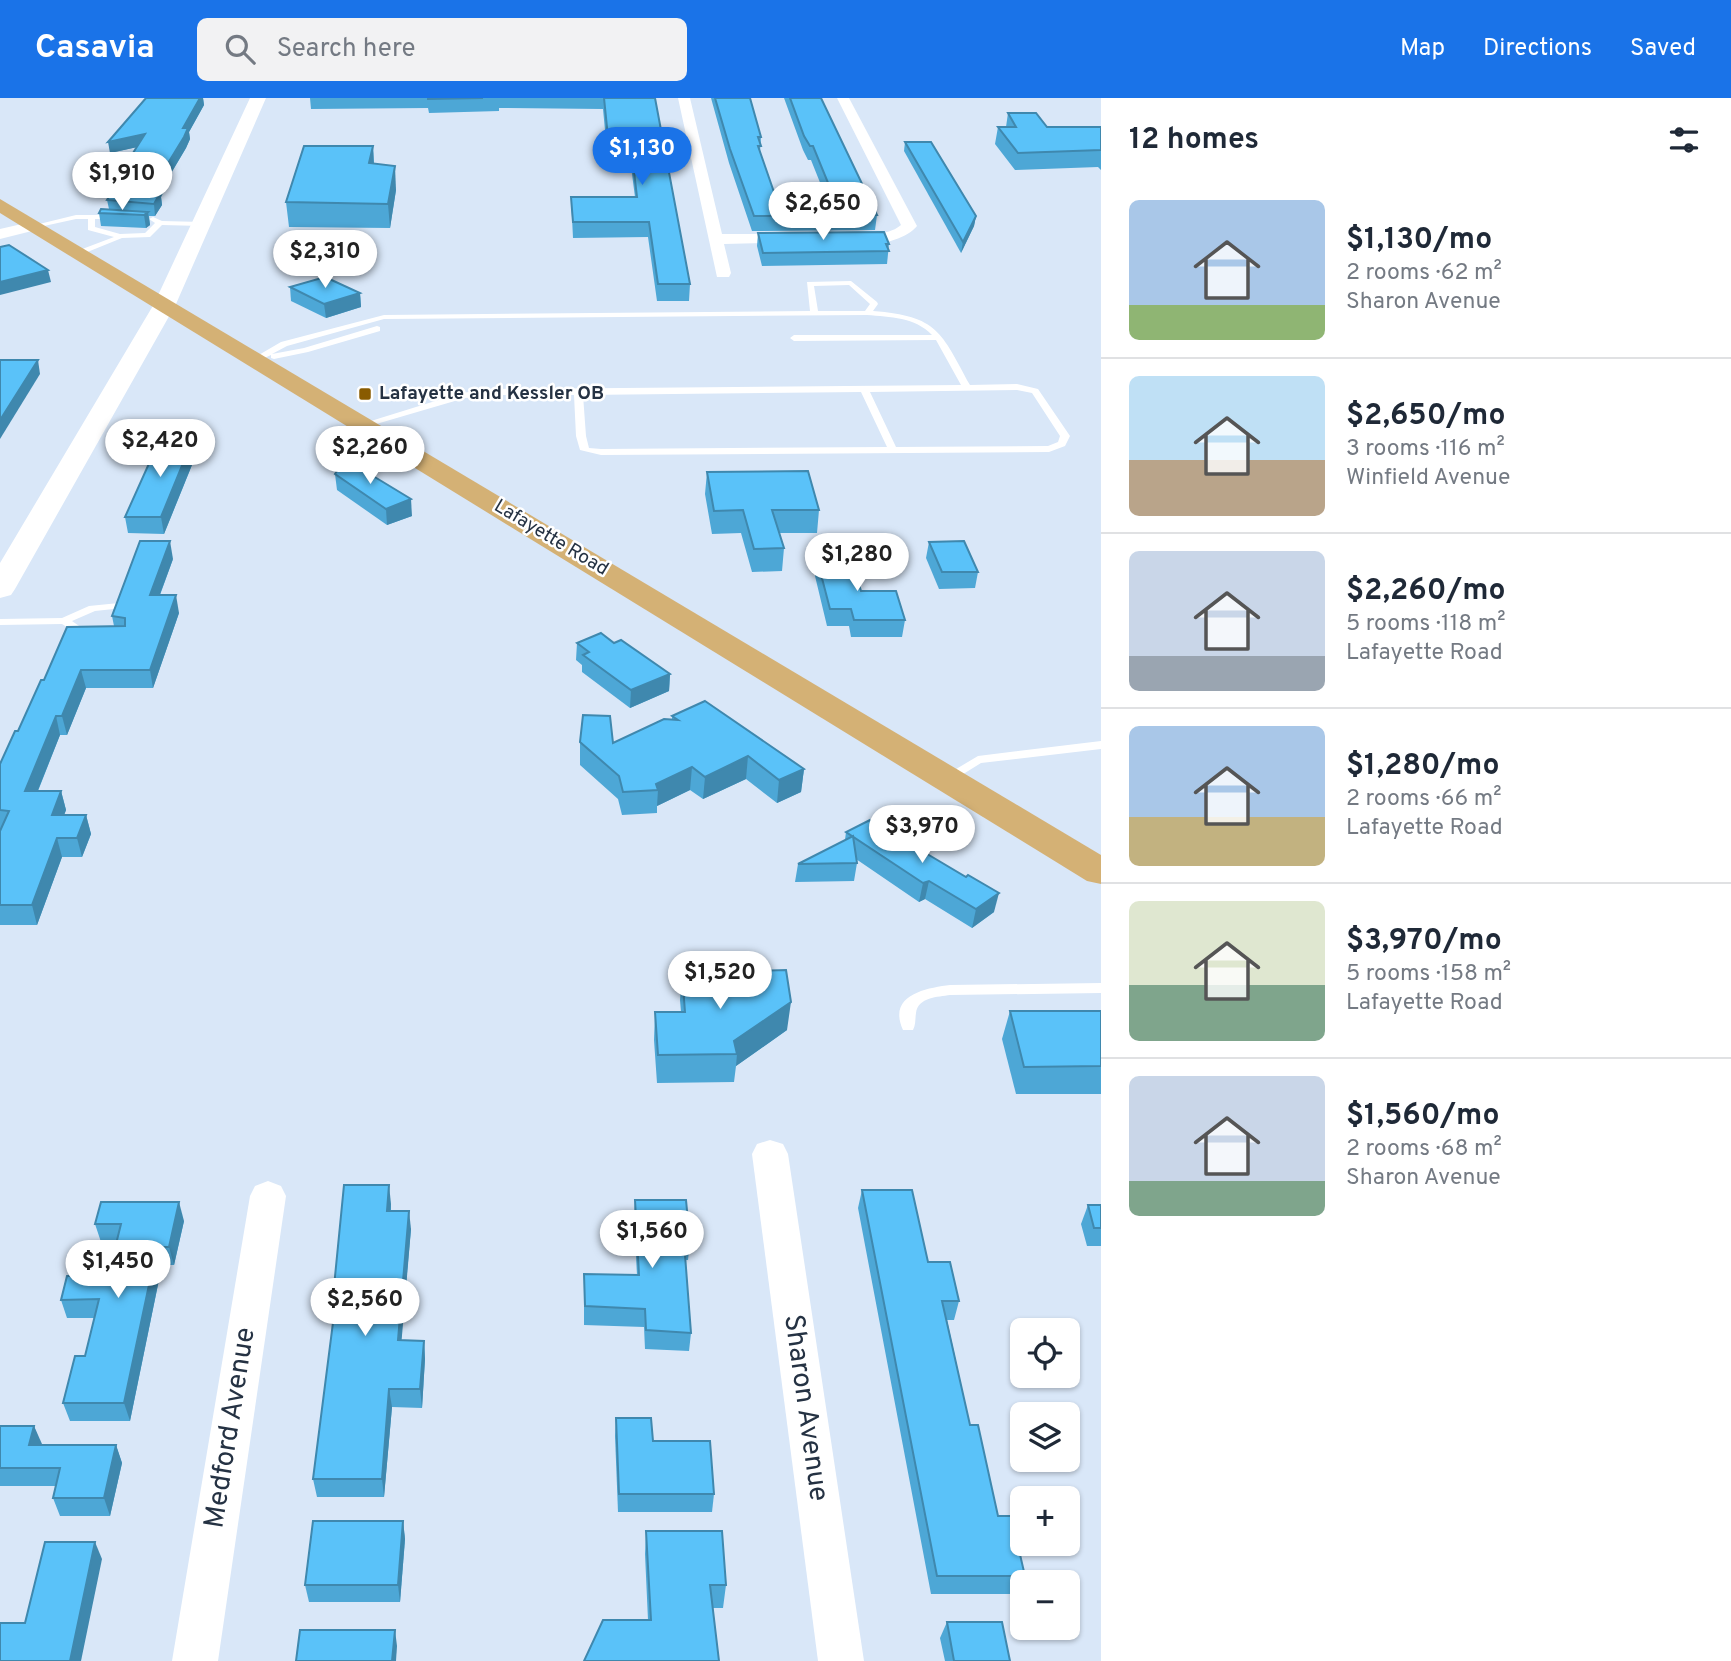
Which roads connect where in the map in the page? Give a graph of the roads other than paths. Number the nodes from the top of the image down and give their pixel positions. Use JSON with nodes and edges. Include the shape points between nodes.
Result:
{"nodes":[{"id":1,"x":258,"y":98,"type":"edge"},
{"id":2,"x":684,"y":98,"type":"edge"},
{"id":3,"x":844,"y":98,"type":"edge"},
{"id":4,"x":0,"y":205,"type":"edge"},
{"id":5,"x":92,"y":217,"type":"junction"},
{"id":6,"x":160,"y":223,"type":"junction"},
{"id":7,"x":202,"y":224,"type":"junction"},
{"id":8,"x":35,"y":226,"type":"junction"},
{"id":9,"x":134,"y":228,"type":"edge"},
{"id":10,"x":144,"y":228,"type":"edge"},
{"id":11,"x":0,"y":234,"type":"edge"},
{"id":12,"x":121,"y":235,"type":"junction"},
{"id":13,"x":716,"y":239,"type":"junction"},
{"id":14,"x":80,"y":253,"type":"junction"},
{"id":15,"x":723,"y":273,"type":"dead end"},
{"id":16,"x":165,"y":304,"type":"junction"},
{"id":17,"x":814,"y":312,"type":"junction"},
{"id":18,"x":867,"y":313,"type":"junction"},
{"id":19,"x":939,"y":337,"type":"junction"},
{"id":20,"x":794,"y":338,"type":"dead end"},
{"id":21,"x":256,"y":359,"type":"junction"},
{"id":22,"x":967,"y":388,"type":"junction"},
{"id":23,"x":864,"y":390,"type":"junction"},
{"id":24,"x":578,"y":392,"type":"junction"},
{"id":25,"x":363,"y":425,"type":"junction"},
{"id":26,"x":893,"y":450,"type":"junction"},
{"id":27,"x":0,"y":589,"type":"edge"},
{"id":28,"x":119,"y":606,"type":"edge"},
{"id":29,"x":64,"y":621,"type":"junction"},
{"id":30,"x":0,"y":622,"type":"edge"},
{"id":31,"x":103,"y":640,"type":"edge"},
{"id":32,"x":1101,"y":745,"type":"edge"},
{"id":33,"x":947,"y":778,"type":"junction"},
{"id":34,"x":1095,"y":862,"type":"edge"},
{"id":35,"x":1101,"y":988,"type":"edge"},
{"id":36,"x":908,"y":1026,"type":"dead end"},
{"id":37,"x":770,"y":1154,"type":"dead end"},
{"id":38,"x":268,"y":1196,"type":"dead end"},
{"id":39,"x":195,"y":1661,"type":"edge"},
{"id":40,"x":841,"y":1661,"type":"edge"}],
"edges":[{"from":1,"to":7,"type":"main road"},
{"from":2,"to":13,"type":"street"},
{"from":3,"to":13,"type":"street","via":[[909,226],[890,237]]},
{"from":4,"to":8,"type":"main road","name":"Lafayette Road"},
{"from":5,"to":6,"type":"lane","via":[[148,218]]},
{"from":5,"to":8,"type":"lane"},
{"from":5,"to":12,"type":"lane","via":[[91,228]]},
{"from":6,"to":7,"type":"lane"},
{"from":6,"to":12,"type":"lane","via":[[147,235]]},
{"from":7,"to":16,"type":"main road"},
{"from":8,"to":11,"type":"street"},
{"from":8,"to":14,"type":"main road","name":"Lafayette Road"},
{"from":9,"to":12,"type":"lane"},
{"from":10,"to":12,"type":"lane"},
{"from":12,"to":12,"type":"lane","via":[[116,225],[130,219],[104,225]]},
{"from":12,"to":14,"type":"lane"},
{"from":13,"to":15,"type":"street"},
{"from":14,"to":16,"type":"main road","name":"Lafayette Road"},
{"from":16,"to":21,"type":"main road","name":"Lafayette Road"},
{"from":16,"to":27,"type":"main road"},
{"from":17,"to":18,"type":"lane"},
{"from":17,"to":18,"type":"lane","via":[[810,284],[851,283],[874,304]]},
{"from":17,"to":21,"type":"lane","via":[[410,316],[305,350]]},
{"from":18,"to":19,"type":"lane","via":[[924,321]]},
{"from":19,"to":20,"type":"lane"},
{"from":19,"to":22,"type":"lane"},
{"from":21,"to":25,"type":"main road","name":"Lafayette Road"},
{"from":22,"to":23,"type":"lane"},
{"from":22,"to":26,"type":"lane","via":[[1035,391],[1065,436],[1062,444],[1049,449]]},
{"from":23,"to":24,"type":"lane"},
{"from":23,"to":26,"type":"lane"},
{"from":24,"to":25,"type":"lane","via":[[464,396]]},
{"from":24,"to":26,"type":"lane","via":[[585,450]]},
{"from":25,"to":33,"type":"main road","name":"Lafayette Road"},
{"from":28,"to":29,"type":"lane","via":[[93,608]]},
{"from":29,"to":30,"type":"lane"},
{"from":29,"to":31,"type":"lane","via":[[83,636]]},
{"from":32,"to":33,"type":"lane","via":[[978,760]]},
{"from":33,"to":34,"type":"main road","name":"Lafayette Road"},
{"from":35,"to":36,"type":"lane","via":[[925,994],[911,1002],[906,1012]]},
{"from":37,"to":40,"type":"street","name":"Sharon Avenue"},
{"from":38,"to":39,"type":"street","name":"Medford Avenue"}]}
